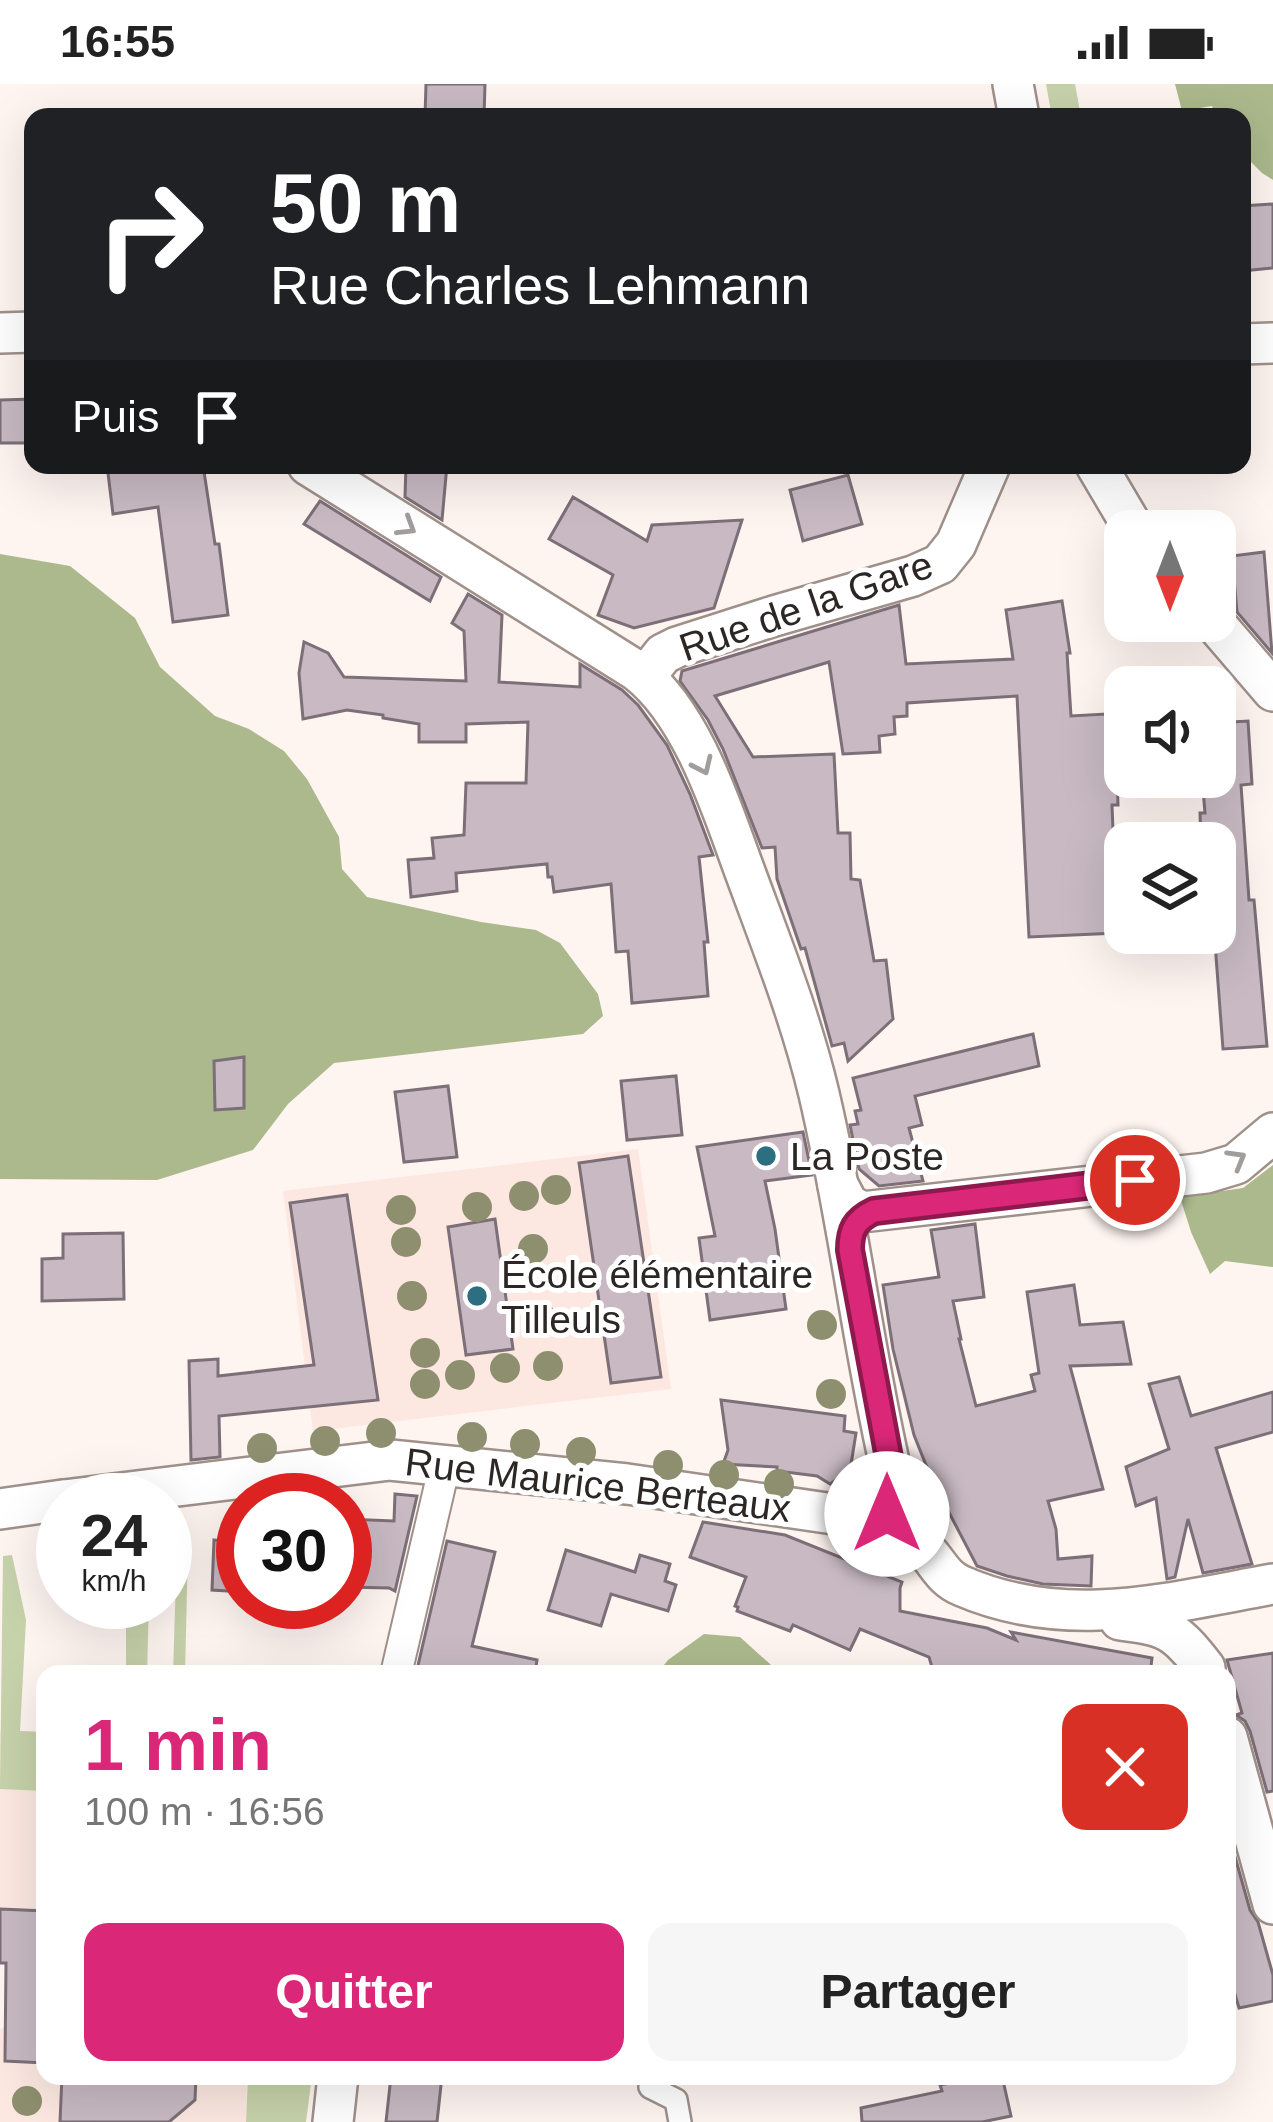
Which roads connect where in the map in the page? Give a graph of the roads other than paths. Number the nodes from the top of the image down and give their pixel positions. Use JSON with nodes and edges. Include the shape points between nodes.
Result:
{"nodes":[{"id":1,"x":322,"y":474,"type":"edge"},
{"id":2,"x":986,"y":474,"type":"edge"},
{"id":3,"x":1101,"y":474,"type":"edge"},
{"id":4,"x":1123,"y":510,"type":"edge"},
{"id":5,"x":1231,"y":642,"type":"edge"},
{"id":6,"x":645,"y":677,"type":"junction"},
{"id":7,"x":1273,"y":691,"type":"edge"},
{"id":8,"x":1273,"y":1133,"type":"edge"},
{"id":9,"x":838,"y":1185,"type":"junction"},
{"id":10,"x":874,"y":1211,"type":"junction"},
{"id":11,"x":850,"y":1250,"type":"junction"},
{"id":12,"x":445,"y":1463,"type":"junction"},
{"id":13,"x":192,"y":1484,"type":"edge"},
{"id":14,"x":36,"y":1504,"type":"edge"},
{"id":15,"x":0,"y":1509,"type":"edge"},
{"id":16,"x":884,"y":1523,"type":"junction"},
{"id":17,"x":1273,"y":1584,"type":"edge"},
{"id":18,"x":1215,"y":1594,"type":"junction"},
{"id":19,"x":1062,"y":1612,"type":"junction"},
{"id":20,"x":397,"y":1665,"type":"edge"},
{"id":21,"x":1202,"y":1665,"type":"edge"},
{"id":22,"x":1205,"y":1665,"type":"edge"},
{"id":23,"x":1236,"y":1764,"type":"edge"},
{"id":24,"x":1266,"y":1850,"type":"edge"},
{"id":25,"x":1273,"y":1904,"type":"edge"},
{"id":26,"x":337,"y":2085,"type":"edge"},
{"id":27,"x":650,"y":2086,"type":"dead end"},
{"id":28,"x":333,"y":2122,"type":"edge"},
{"id":29,"x":680,"y":2122,"type":"edge"}],
"edges":[{"from":1,"to":6,"type":"street","one_way":true},
{"from":2,"to":6,"type":"street","name":"Rue de la Gare","via":[[940,564],[677,647]]},
{"from":3,"to":4,"type":"street"},
{"from":5,"to":7,"type":"street"},
{"from":6,"to":9,"type":"street","one_way":true,"via":[[694,748],[733,838],[812,1068]]},
{"from":10,"to":8,"type":"street","one_way":true,"via":[[1205,1173],[1236,1164]]},
{"from":9,"to":10,"type":"street","via":[[852,1208]]},
{"from":9,"to":11,"type":"street"},
{"from":10,"to":11,"type":"street","via":[[853,1227]]},
{"from":11,"to":16,"type":"street","via":[[893,1479]]},
{"from":12,"to":13,"type":"street","name":"Rue Maurice Berteaux","via":[[390,1460]]},
{"from":12,"to":16,"type":"street","name":"Rue Maurice Berteaux"},
{"from":12,"to":20,"type":"street"},
{"from":14,"to":15,"type":"street","name":"Rue Maurice Berteaux"},
{"from":16,"to":19,"type":"street","via":[[912,1537],[949,1580]]},
{"from":17,"to":18,"type":"street"},
{"from":18,"to":19,"type":"street"},
{"from":18,"to":22,"type":"street","via":[[1202,1604],[1196,1626]]},
{"from":19,"to":21,"type":"street","via":[[1170,1630]]},
{"from":23,"to":24,"type":"street"},
{"from":24,"to":25,"type":"street"},
{"from":26,"to":28,"type":"street"},
{"from":27,"to":29,"type":"lane","via":[[676,2100]]}]}
